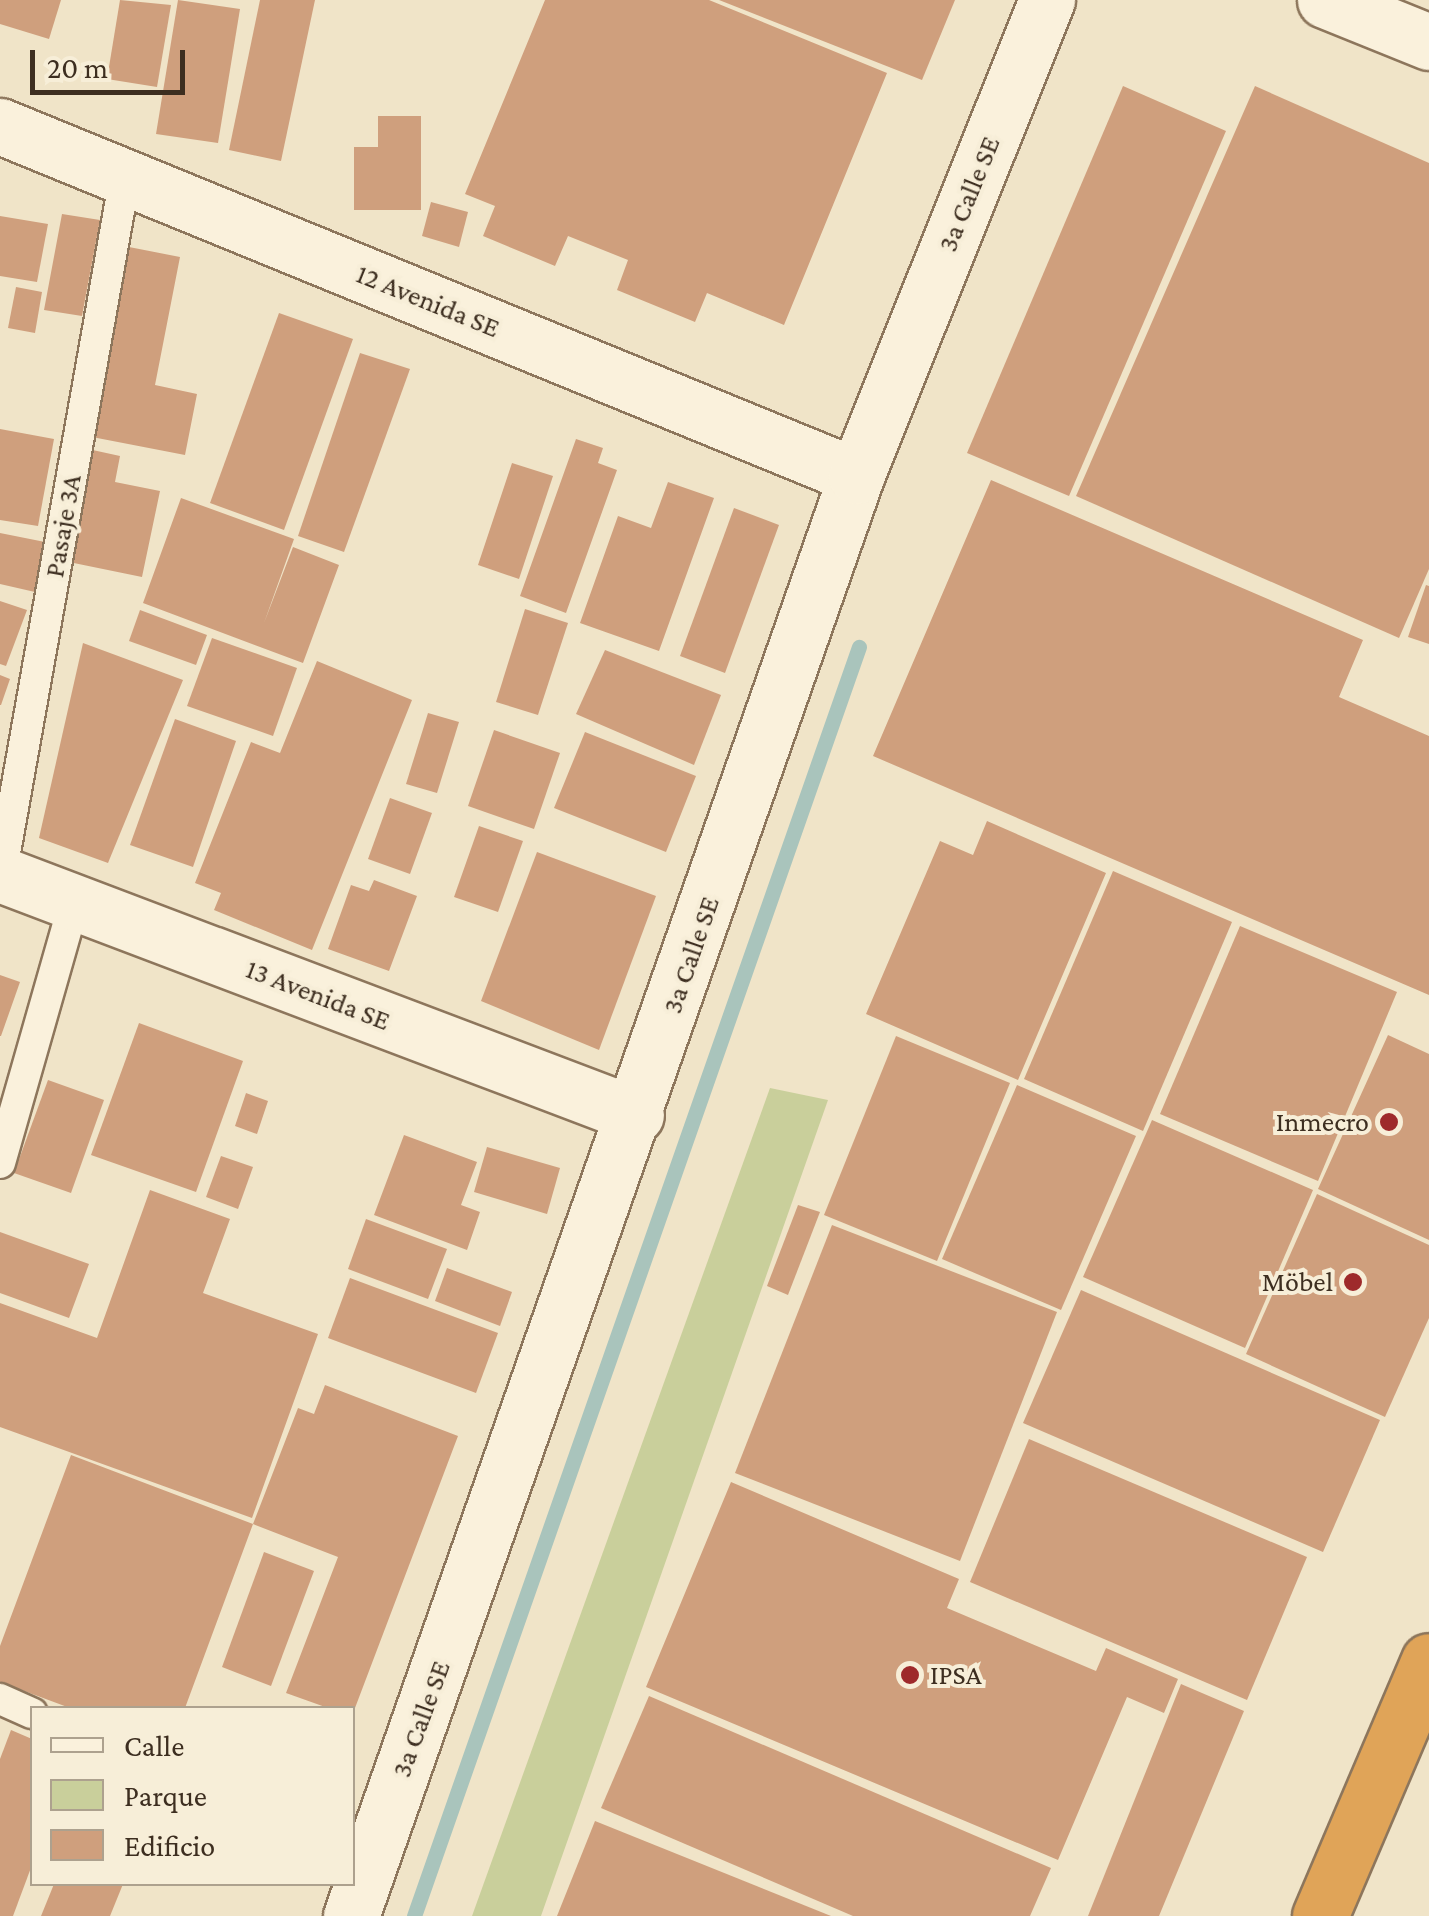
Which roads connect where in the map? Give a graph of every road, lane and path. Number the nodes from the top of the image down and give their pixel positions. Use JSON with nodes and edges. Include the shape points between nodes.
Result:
{"nodes":[{"id":1,"x":1047,"y":0,"type":"edge"},
{"id":2,"x":1325,"y":0,"type":"edge"},
{"id":3,"x":1429,"y":42,"type":"edge"},
{"id":4,"x":0,"y":126,"type":"edge"},
{"id":5,"x":125,"y":177,"type":"junction"},
{"id":6,"x":856,"y":476,"type":"junction"},
{"id":7,"x":0,"y":875,"type":"edge"},
{"id":8,"x":74,"y":903,"type":"junction"},
{"id":9,"x":636,"y":1116,"type":"junction"},
{"id":10,"x":0,"y":1164,"type":"edge"},
{"id":11,"x":1429,"y":1661,"type":"edge"},
{"id":12,"x":0,"y":1699,"type":"edge"},
{"id":13,"x":30,"y":1712,"type":"edge"},
{"id":14,"x":350,"y":1916,"type":"edge"},
{"id":15,"x":1320,"y":1916,"type":"edge"}],
"edges":[{"from":1,"to":6,"type":"street","name":"3a Calle SE"},
{"from":2,"to":3,"type":"street"},
{"from":4,"to":5,"type":"street","name":"12 Avenida SE"},
{"from":5,"to":6,"type":"street","name":"12 Avenida SE"},
{"from":5,"to":7,"type":"lane","name":"Pasaje 3A"},
{"from":6,"to":9,"type":"street","name":"3a Calle SE"},
{"from":7,"to":8,"type":"street","name":"13 Avenida SE"},
{"from":8,"to":9,"type":"street","name":"13 Avenida SE"},
{"from":8,"to":10,"type":"lane"},
{"from":9,"to":14,"type":"street","name":"3a Calle SE"},
{"from":11,"to":15,"type":"highway"},
{"from":12,"to":13,"type":"lane"}]}
